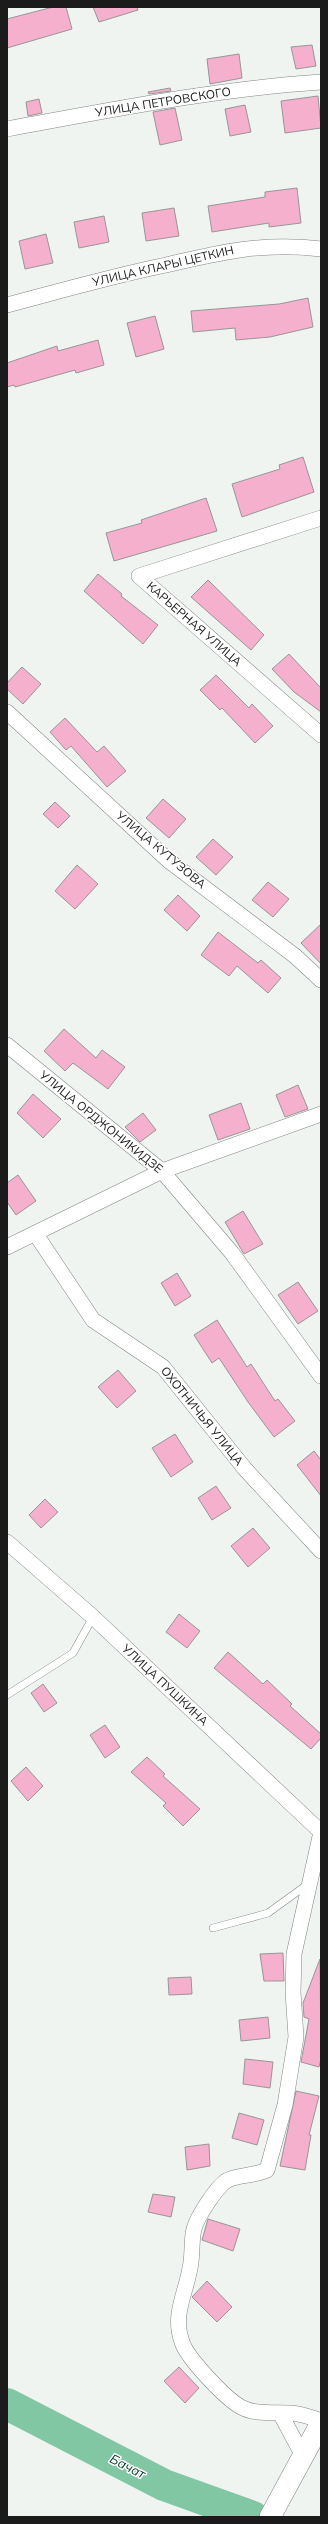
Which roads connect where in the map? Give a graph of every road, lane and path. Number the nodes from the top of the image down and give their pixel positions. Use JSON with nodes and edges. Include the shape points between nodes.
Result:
{"nodes":[{"id":1,"x":321,"y":82,"type":"edge"},
{"id":2,"x":7,"y":129,"type":"edge"},
{"id":3,"x":321,"y":249,"type":"edge"},
{"id":4,"x":7,"y":305,"type":"edge"},
{"id":5,"x":321,"y":518,"type":"edge"},
{"id":6,"x":7,"y":712,"type":"edge"},
{"id":7,"x":321,"y":735,"type":"edge"},
{"id":8,"x":321,"y":980,"type":"edge"},
{"id":9,"x":7,"y":1046,"type":"edge"},
{"id":10,"x":321,"y":1114,"type":"edge"},
{"id":11,"x":162,"y":1171,"type":"junction"},
{"id":12,"x":35,"y":1233,"type":"junction"},
{"id":13,"x":7,"y":1247,"type":"edge"},
{"id":14,"x":321,"y":1376,"type":"edge"},
{"id":15,"x":7,"y":1542,"type":"edge"},
{"id":16,"x":321,"y":1551,"type":"edge"},
{"id":17,"x":93,"y":1617,"type":"junction"},
{"id":18,"x":7,"y":1694,"type":"edge"},
{"id":19,"x":321,"y":1832,"type":"edge"},
{"id":20,"x":310,"y":1883,"type":"junction"},
{"id":21,"x":213,"y":1928,"type":"dead end"},
{"id":22,"x":280,"y":2413,"type":"junction"},
{"id":23,"x":321,"y":2422,"type":"edge"},
{"id":24,"x":303,"y":2456,"type":"junction"},
{"id":25,"x":270,"y":2517,"type":"edge"}],
"edges":[{"from":1,"to":2,"type":"street","name":"УЛИЦА ПЕТРОВСКОГО","via":[[198,95]]},
{"from":3,"to":4,"type":"street","name":"УЛИЦА КЛАРЫ ЦЕТКИН","via":[[289,245],[235,249],[122,274]]},
{"from":5,"to":7,"type":"street","name":"КАРЬЕРНАЯ УЛИЦА","via":[[138,576]]},
{"from":6,"to":8,"type":"street","name":"УЛИЦА КУТУЗОВА","via":[[169,861],[295,956]]},
{"from":9,"to":11,"type":"street","name":"УЛИЦА ОРДЖОНИКИДЗЕ"},
{"from":10,"to":11,"type":"street"},
{"from":11,"to":12,"type":"street"},
{"from":11,"to":14,"type":"street","name":"УЛИЦА ОРДЖОНИКИДЗЕ","via":[[232,1253]]},
{"from":12,"to":13,"type":"street"},
{"from":12,"to":16,"type":"street","name":"ОХОТНИЧЬЯ УЛИЦА","via":[[93,1320],[163,1367],[245,1469]]},
{"from":15,"to":17,"type":"street","name":"УЛИЦА ПУШКИНА"},
{"from":17,"to":18,"type":"lane","via":[[73,1653]]},
{"from":17,"to":19,"type":"street","name":"УЛИЦА ПУШКИНА"},
{"from":19,"to":20,"type":"street"},
{"from":20,"to":21,"type":"lane","via":[[268,1913]]},
{"from":20,"to":22,"type":"street","via":[[294,1954],[296,2037],[285,2105],[273,2155],[267,2170],[227,2181],[207,2203],[194,2228],[190,2268],[180,2300],[179,2326],[182,2343],[198,2365],[222,2392],[241,2408]]},
{"from":22,"to":23,"type":"street","via":[[298,2414]]},
{"from":22,"to":24,"type":"street"},
{"from":23,"to":24,"type":"main road"},
{"from":24,"to":25,"type":"main road"}]}
